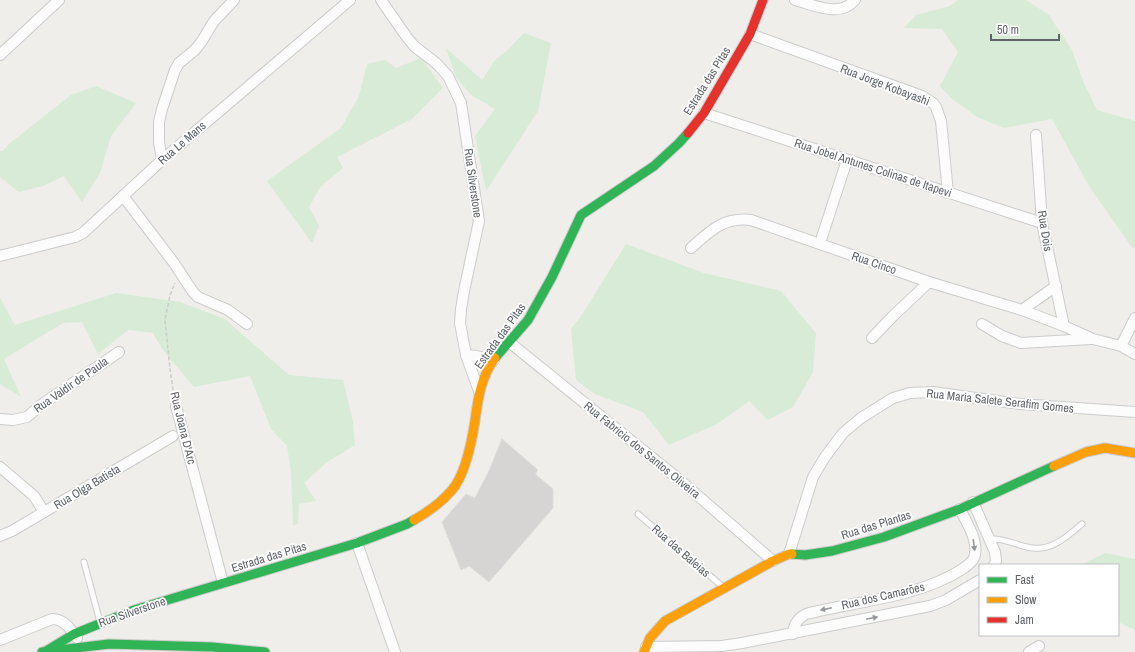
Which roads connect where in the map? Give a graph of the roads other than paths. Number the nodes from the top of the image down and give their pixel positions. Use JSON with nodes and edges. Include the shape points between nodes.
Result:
{"nodes":[{"id":1,"x":59,"y":0,"type":"edge"},
{"id":2,"x":234,"y":0,"type":"edge"},
{"id":3,"x":350,"y":0,"type":"edge"},
{"id":4,"x":382,"y":0,"type":"edge"},
{"id":5,"x":763,"y":0,"type":"edge"},
{"id":6,"x":795,"y":0,"type":"edge"},
{"id":7,"x":855,"y":0,"type":"edge"},
{"id":8,"x":750,"y":34,"type":"junction"},
{"id":9,"x":0,"y":55,"type":"edge"},
{"id":10,"x":704,"y":113,"type":"junction"},
{"id":11,"x":1036,"y":135,"type":"dead end"},
{"id":12,"x":162,"y":160,"type":"junction"},
{"id":13,"x":847,"y":160,"type":"junction"},
{"id":14,"x":948,"y":193,"type":"junction"},
{"id":15,"x":122,"y":196,"type":"junction"},
{"id":16,"x":1042,"y":223,"type":"junction"},
{"id":17,"x":820,"y":243,"type":"junction"},
{"id":18,"x":691,"y":248,"type":"dead end"},
{"id":19,"x":0,"y":256,"type":"edge"},
{"id":20,"x":929,"y":282,"type":"junction"},
{"id":21,"x":1056,"y":286,"type":"junction"},
{"id":22,"x":1022,"y":310,"type":"junction"},
{"id":23,"x":1135,"y":318,"type":"edge"},
{"id":24,"x":247,"y":324,"type":"dead end"},
{"id":25,"x":982,"y":324,"type":"dead end"},
{"id":26,"x":1064,"y":326,"type":"junction"},
{"id":27,"x":872,"y":338,"type":"dead end"},
{"id":28,"x":1093,"y":339,"type":"junction"},
{"id":29,"x":509,"y":342,"type":"junction"},
{"id":30,"x":1121,"y":346,"type":"junction"},
{"id":31,"x":119,"y":352,"type":"dead end"},
{"id":32,"x":1135,"y":354,"type":"edge"},
{"id":33,"x":466,"y":355,"type":"junction"},
{"id":34,"x":494,"y":360,"type":"junction"},
{"id":35,"x":479,"y":391,"type":"junction"},
{"id":36,"x":176,"y":406,"type":"road end"},
{"id":37,"x":1135,"y":412,"type":"edge"},
{"id":38,"x":0,"y":419,"type":"edge"},
{"id":39,"x":173,"y":436,"type":"dead end"},
{"id":40,"x":1135,"y":453,"type":"edge"},
{"id":41,"x":0,"y":467,"type":"edge"},
{"id":42,"x":973,"y":502,"type":"junction"},
{"id":43,"x":960,"y":509,"type":"junction"},
{"id":44,"x":44,"y":512,"type":"junction"},
{"id":45,"x":638,"y":514,"type":"dead end"},
{"id":46,"x":1082,"y":524,"type":"dead end"},
{"id":47,"x":0,"y":536,"type":"edge"},
{"id":48,"x":990,"y":539,"type":"junction"},
{"id":49,"x":357,"y":543,"type":"junction"},
{"id":50,"x":789,"y":554,"type":"junction"},
{"id":51,"x":773,"y":561,"type":"junction"},
{"id":52,"x":84,"y":562,"type":"dead end"},
{"id":53,"x":994,"y":564,"type":"edge"},
{"id":54,"x":979,"y":581,"type":"edge"},
{"id":55,"x":223,"y":583,"type":"junction"},
{"id":56,"x":723,"y":588,"type":"junction"},
{"id":57,"x":100,"y":623,"type":"junction"},
{"id":58,"x":74,"y":634,"type":"junction"},
{"id":59,"x":793,"y":634,"type":"junction"},
{"id":60,"x":0,"y":640,"type":"edge"},
{"id":61,"x":1039,"y":646,"type":"dead end"},
{"id":62,"x":164,"y":648,"type":"edge"},
{"id":63,"x":81,"y":650,"type":"edge"},
{"id":64,"x":645,"y":650,"type":"edge"},
{"id":65,"x":44,"y":652,"type":"edge"},
{"id":66,"x":265,"y":652,"type":"edge"},
{"id":67,"x":395,"y":652,"type":"edge"},
{"id":68,"x":1029,"y":652,"type":"edge"}],
"edges":[{"from":1,"to":9,"type":"street"},
{"from":2,"to":12,"type":"street","via":[[175,70],[159,122]]},
{"from":3,"to":12,"type":"street","name":"Rua Le Mans"},
{"from":4,"to":33,"type":"street","name":"Rua Silverstone","via":[[414,46],[448,76],[462,103],[479,222],[460,309]]},
{"from":5,"to":8,"type":"street","name":"Estrada das Pitas"},
{"from":6,"to":7,"type":"street","via":[[833,10],[841,10]]},
{"from":8,"to":10,"type":"street","name":"Estrada das Pitas"},
{"from":8,"to":14,"type":"street","name":"Rua Jorge Kobayashi","via":[[922,96],[933,103],[941,121]]},
{"from":10,"to":13,"type":"street","name":"Rua Jobel Antunes Colinas de Itapevi"},
{"from":10,"to":29,"type":"street","name":"Estrada das Pitas","via":[[679,143],[654,166],[581,216],[528,320]]},
{"from":11,"to":16,"type":"street","name":"Rua Dois"},
{"from":12,"to":15,"type":"street","name":"Rua Le Mans"},
{"from":13,"to":14,"type":"street","name":"Rua Jobel Antunes Colinas de Itapevi"},
{"from":13,"to":17,"type":"street"},
{"from":14,"to":16,"type":"street","name":"Rua Jobel Antunes Colinas de Itapevi"},
{"from":15,"to":19,"type":"street","name":"Rua Le Mans","via":[[89,228],[75,237]]},
{"from":15,"to":24,"type":"street","via":[[193,292],[198,297],[228,310]]},
{"from":16,"to":21,"type":"street","name":"Rua Dois"},
{"from":17,"to":18,"type":"street","name":"Rua Cinco","via":[[751,220],[739,219],[727,221],[710,231]]},
{"from":17,"to":20,"type":"street","name":"Rua Cinco"},
{"from":20,"to":22,"type":"street","name":"Rua Cinco"},
{"from":20,"to":27,"type":"street"},
{"from":21,"to":22,"type":"street"},
{"from":21,"to":26,"type":"street","name":"Rua Dois"},
{"from":22,"to":26,"type":"street","name":"Rua Cinco"},
{"from":23,"to":30,"type":"street"},
{"from":25,"to":28,"type":"street","via":[[1002,336],[1021,343]]},
{"from":26,"to":28,"type":"street","name":"Rua Cinco"},
{"from":28,"to":30,"type":"street"},
{"from":29,"to":34,"type":"street","name":"Estrada das Pitas"},
{"from":29,"to":51,"type":"street","name":"Rua Fabricio dos Santos Oliveira","via":[[681,481]]},
{"from":30,"to":32,"type":"street"},
{"from":31,"to":38,"type":"street","name":"Rua Valdir de Paula","via":[[27,417]]},
{"from":33,"to":34,"type":"street"},
{"from":33,"to":35,"type":"street","name":"Rua Silverstone"},
{"from":34,"to":35,"type":"street","name":"Estrada das Pitas"},
{"from":35,"to":49,"type":"street","name":"Estrada das Pitas","via":[[472,439],[462,471],[453,489],[423,515],[407,524]]},
{"from":36,"to":55,"type":"street","name":"Rua Joana D'Arc"},
{"from":37,"to":50,"type":"street","name":"Rua Maria Salete Serafim Gomes","via":[[1020,404],[933,392],[910,393],[893,398],[843,433],[825,457],[813,477]]},
{"from":39,"to":44,"type":"street","name":"Rua Olga Batista"},
{"from":40,"to":42,"type":"street","name":"Rua das Plantas","via":[[1105,448],[1086,452]]},
{"from":41,"to":44,"type":"street","via":[[34,496]]},
{"from":42,"to":43,"type":"street","name":"Rua das Plantas"},
{"from":42,"to":48,"type":"street"},
{"from":43,"to":50,"type":"street","name":"Rua das Plantas","via":[[832,551],[806,555]]},
{"from":43,"to":59,"type":"street","name":"Rua dos Camarões","one_way":true,"via":[[975,550],[974,559],[968,565],[927,587],[806,614],[794,624]]},
{"from":44,"to":47,"type":"street","name":"Rua Olga Batista"},
{"from":45,"to":56,"type":"lane","name":"Rua das Baleias"},
{"from":46,"to":48,"type":"lane","via":[[1070,535],[1044,548],[1027,547],[998,538]]},
{"from":48,"to":53,"type":"street","via":[[996,552]]},
{"from":49,"to":55,"type":"street","name":"Estrada das Pitas"},
{"from":49,"to":67,"type":"street"},
{"from":50,"to":51,"type":"street","name":"Rua das Plantas"},
{"from":51,"to":56,"type":"street","name":"Rua das Plantas"},
{"from":52,"to":57,"type":"lane"},
{"from":59,"to":54,"type":"street","name":"Rua dos Camarões","one_way":true,"via":[[930,606],[946,600]]},
{"from":55,"to":57,"type":"street","name":"Rua Silverstone"},
{"from":56,"to":64,"type":"street","name":"Rua das Plantas","via":[[665,621],[650,638]]},
{"from":57,"to":58,"type":"street","name":"Rua Silverstone"},
{"from":58,"to":60,"type":"street","via":[[60,619],[52,618]]},
{"from":58,"to":63,"type":"street"},
{"from":58,"to":65,"type":"street","name":"Rua Silverstone"},
{"from":59,"to":64,"type":"street","name":"Rua dos Camarões","via":[[722,646]]},
{"from":61,"to":68,"type":"street"},
{"from":62,"to":63,"type":"street","via":[[109,644]]},
{"from":62,"to":66,"type":"street","via":[[212,647]]},
{"from":63,"to":65,"type":"street"}]}
